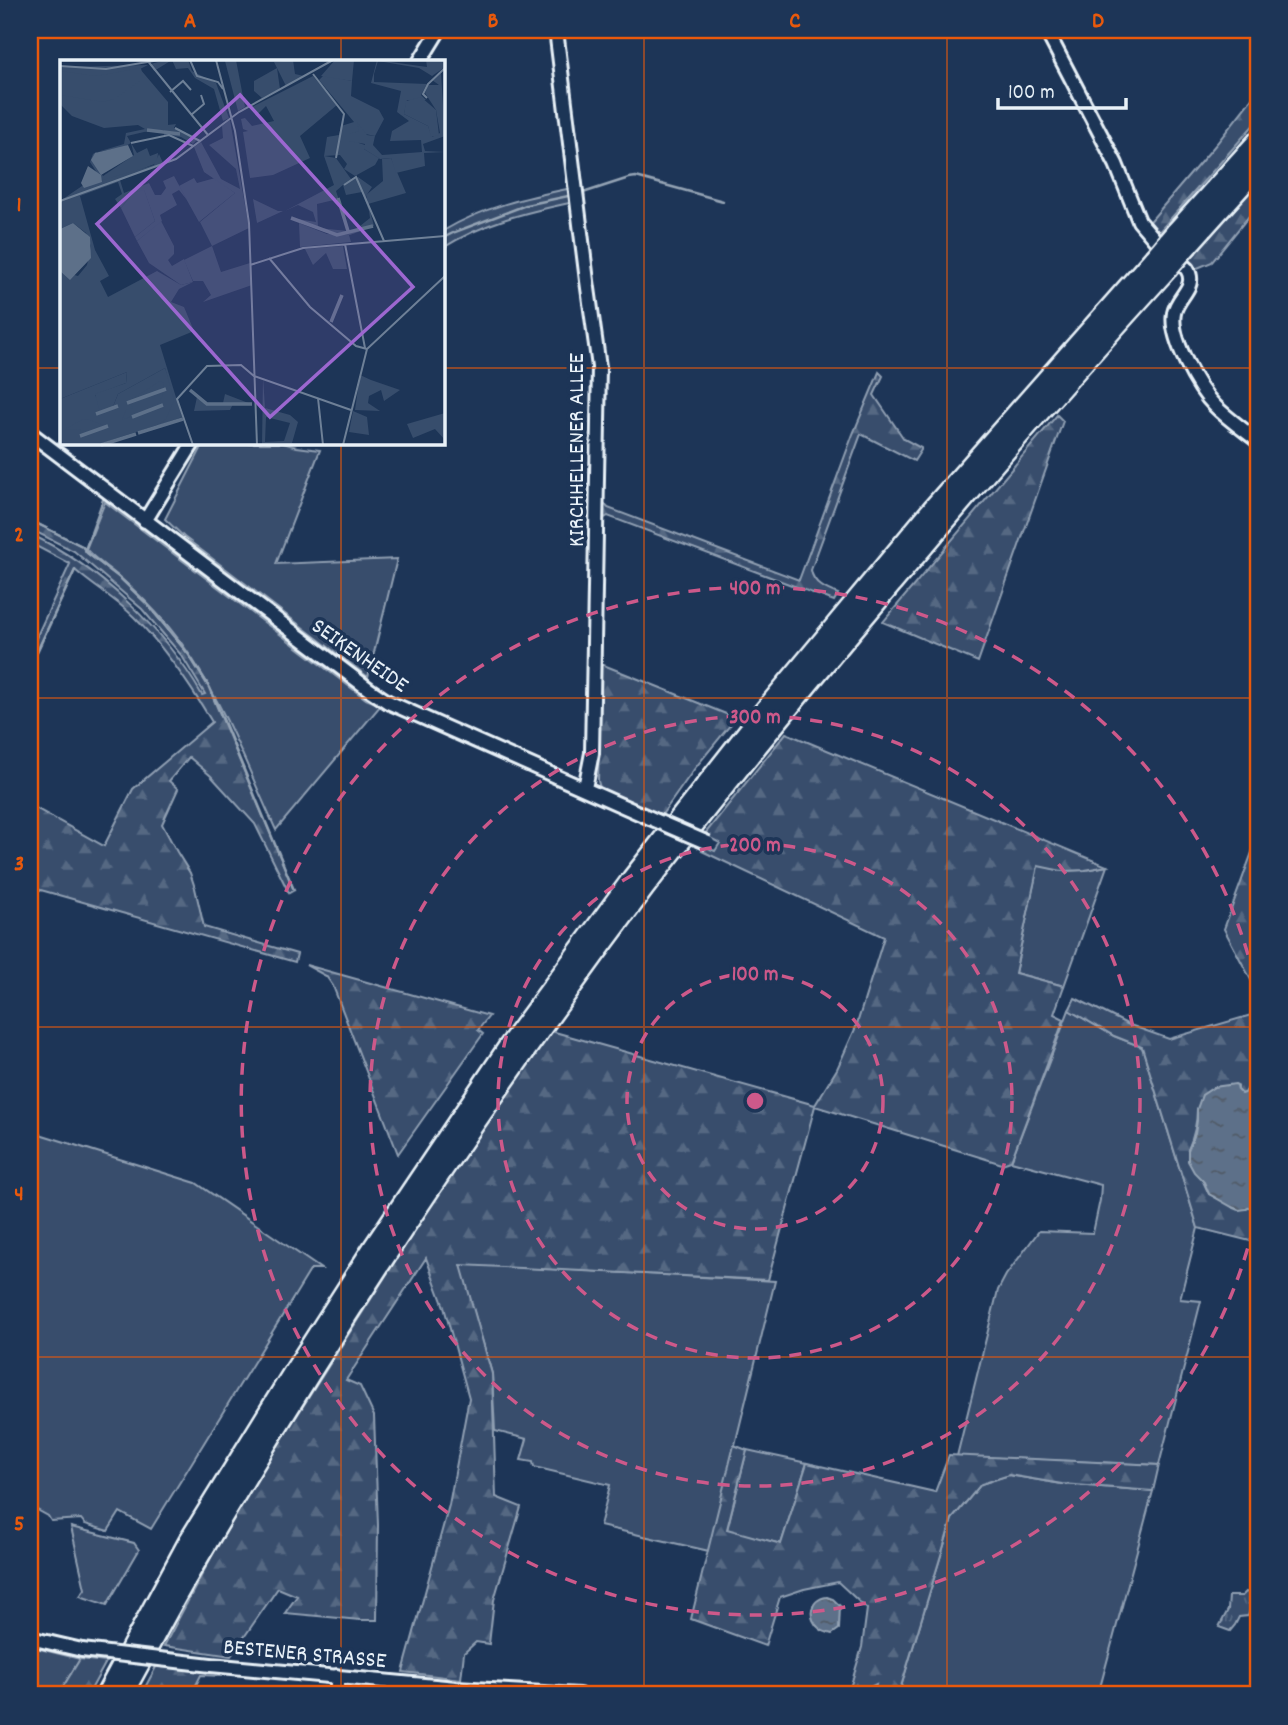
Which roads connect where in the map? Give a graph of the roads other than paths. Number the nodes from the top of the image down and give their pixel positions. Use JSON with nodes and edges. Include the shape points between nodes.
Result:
{"nodes":[{"id":1,"x":439,"y":30,"type":"edge"},
{"id":2,"x":556,"y":30,"type":"edge"},
{"id":3,"x":1046,"y":30,"type":"edge"},
{"id":4,"x":421,"y":60,"type":"edge"},
{"id":5,"x":1258,"y":141,"type":"edge"},
{"id":6,"x":1258,"y":167,"type":"edge"},
{"id":7,"x":1182,"y":239,"type":"junction"},
{"id":8,"x":1160,"y":263,"type":"junction"},
{"id":9,"x":30,"y":433,"type":"edge"},
{"id":10,"x":1258,"y":441,"type":"edge"},
{"id":11,"x":192,"y":444,"type":"edge"},
{"id":12,"x":145,"y":521,"type":"junction"},
{"id":13,"x":585,"y":789,"type":"junction"},
{"id":14,"x":708,"y":843,"type":"dead end"},
{"id":15,"x":30,"y":1638,"type":"edge"},
{"id":16,"x":337,"y":1676,"type":"junction"},
{"id":17,"x":460,"y":1690,"type":"edge"},
{"id":18,"x":106,"y":1695,"type":"edge"},
{"id":19,"x":122,"y":1695,"type":"edge"},
{"id":20,"x":337,"y":1695,"type":"edge"},
{"id":21,"x":579,"y":1695,"type":"edge"}],
"edges":[{"from":1,"to":4,"type":"street"},
{"from":2,"to":13,"type":"street","name":"KIRCHHELLENER ALLEE","via":[[599,367],[592,752]]},
{"from":3,"to":10,"type":"street","via":[[1116,164],[1141,226],[1190,273],[1190,286],[1173,317],[1190,370],[1213,404]]},
{"from":5,"to":7,"type":"highway"},
{"from":6,"to":7,"type":"highway"},
{"from":7,"to":8,"type":"highway","bridge":true},
{"from":8,"to":18,"type":"highway","via":[[935,506],[761,715],[509,1046],[293,1373],[189,1541]]},
{"from":8,"to":19,"type":"highway","via":[[773,725],[645,887],[385,1256],[189,1572]]},
{"from":9,"to":12,"type":"street","name":"SEIKENHEIDE"},
{"from":11,"to":12,"type":"street"},
{"from":12,"to":13,"type":"street","name":"SEIKENHEIDE","via":[[388,702]]},
{"from":13,"to":14,"type":"street","name":"SEIKENHEIDE","bridge":true},
{"from":15,"to":16,"type":"street","name":"BESTENER STRASSE","bridge":true,"via":[[82,1650]]},
{"from":16,"to":17,"type":"street","name":"BESTENER STRASSE"},
{"from":16,"to":20,"type":"street"},
{"from":17,"to":21,"type":"street","name":"BESTENER STRASSE"}]}
